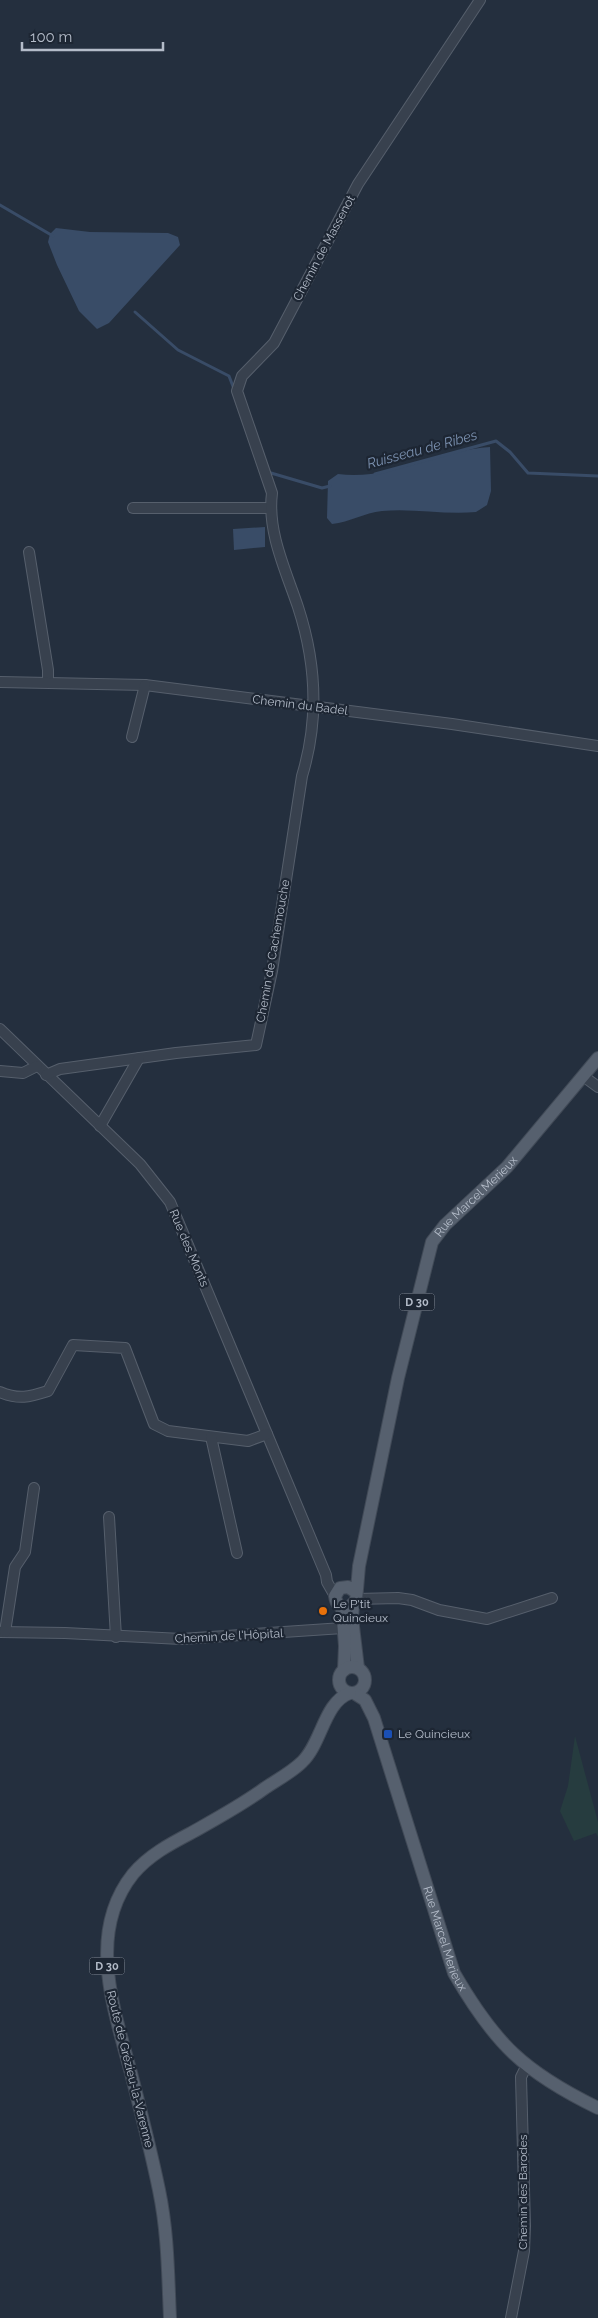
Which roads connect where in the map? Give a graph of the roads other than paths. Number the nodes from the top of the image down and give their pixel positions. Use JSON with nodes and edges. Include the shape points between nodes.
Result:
{"nodes":[{"id":1,"x":480,"y":0,"type":"edge"},
{"id":2,"x":133,"y":508,"type":"dead end"},
{"id":3,"x":270,"y":508,"type":"junction"},
{"id":4,"x":30,"y":552,"type":"dead end"},
{"id":5,"x":0,"y":682,"type":"edge"},
{"id":6,"x":48,"y":682,"type":"junction"},
{"id":7,"x":145,"y":685,"type":"junction"},
{"id":8,"x":314,"y":707,"type":"junction"},
{"id":9,"x":132,"y":737,"type":"dead end"},
{"id":10,"x":598,"y":746,"type":"edge"},
{"id":11,"x":0,"y":1029,"type":"edge"},
{"id":12,"x":139,"y":1058,"type":"junction"},
{"id":13,"x":598,"y":1058,"type":"edge"},
{"id":14,"x":37,"y":1066,"type":"junction"},
{"id":15,"x":0,"y":1071,"type":"edge"},
{"id":16,"x":46,"y":1075,"type":"junction"},
{"id":17,"x":582,"y":1076,"type":"junction"},
{"id":18,"x":598,"y":1087,"type":"edge"},
{"id":19,"x":100,"y":1126,"type":"junction"},
{"id":20,"x":0,"y":1392,"type":"edge"},
{"id":21,"x":267,"y":1434,"type":"junction"},
{"id":22,"x":211,"y":1437,"type":"junction"},
{"id":23,"x":34,"y":1488,"type":"dead end"},
{"id":24,"x":109,"y":1516,"type":"dead end"},
{"id":25,"x":237,"y":1553,"type":"dead end"},
{"id":26,"x":347,"y":1596,"type":"junction"},
{"id":27,"x":552,"y":1598,"type":"dead end"},
{"id":28,"x":343,"y":1628,"type":"junction"},
{"id":29,"x":3,"y":1632,"type":"edge"},
{"id":30,"x":116,"y":1637,"type":"junction"},
{"id":31,"x":358,"y":1668,"type":"junction"},
{"id":32,"x":342,"y":1676,"type":"junction"},
{"id":33,"x":365,"y":1684,"type":"junction"},
{"id":34,"x":352,"y":1693,"type":"junction"},
{"id":35,"x":330,"y":1713,"type":"junction"},
{"id":36,"x":373,"y":1713,"type":"junction"},
{"id":37,"x":526,"y":2067,"type":"junction"},
{"id":38,"x":598,"y":2108,"type":"edge"},
{"id":39,"x":170,"y":2318,"type":"edge"},
{"id":40,"x":511,"y":2318,"type":"edge"}],
"edges":[{"from":1,"to":3,"type":"street","name":"Chemin de Massenot","via":[[358,184],[274,343],[242,376],[237,391],[272,493]]},
{"from":2,"to":3,"type":"street"},
{"from":3,"to":8,"type":"street","name":"Chemin de Massenot","via":[[281,560],[299,609],[311,659]]},
{"from":4,"to":6,"type":"street"},
{"from":5,"to":6,"type":"street","name":"Chemin du Badel"},
{"from":6,"to":7,"type":"street","name":"Chemin du Badel"},
{"from":7,"to":8,"type":"street","name":"Chemin du Badel"},
{"from":7,"to":9,"type":"street"},
{"from":8,"to":10,"type":"street","name":"Chemin du Badel"},
{"from":8,"to":12,"type":"street","name":"Chemin de Cachemouche","via":[[272,971],[256,1045]]},
{"from":11,"to":14,"type":"street","name":"Rue des Monts"},
{"from":12,"to":16,"type":"street","name":"Chemin de Cachemouche","via":[[60,1069]]},
{"from":12,"to":19,"type":"street"},
{"from":13,"to":17,"type":"main road","name":"Rue Marcel Merieux","number":"D 30"},
{"from":14,"to":15,"type":"street","via":[[22,1073]]},
{"from":14,"to":16,"type":"street","name":"Rue des Monts"},
{"from":16,"to":19,"type":"street","name":"Rue des Monts"},
{"from":17,"to":18,"type":"street"},
{"from":17,"to":26,"type":"main road","name":"Rue Marcel Merieux","number":"D 30","via":[[507,1167],[445,1225],[432,1242],[398,1378],[359,1566]]},
{"from":19,"to":21,"type":"street","name":"Rue des Monts","via":[[140,1164],[170,1202]]},
{"from":20,"to":22,"type":"street","via":[[15,1398],[48,1391],[72,1345],[125,1348],[154,1424],[168,1432]]},
{"from":21,"to":22,"type":"street","via":[[248,1441]]},
{"from":21,"to":26,"type":"street","name":"Rue des Monts","via":[[326,1575]]},
{"from":22,"to":25,"type":"street"},
{"from":23,"to":29,"type":"street","name":"Chemin de l'Hôpital","via":[[25,1552],[15,1567]]},
{"from":24,"to":30,"type":"street"},
{"from":26,"to":27,"type":"street","via":[[412,1600],[439,1610],[487,1619]]},
{"from":26,"to":28,"type":"main road","name":"Rue Marcel Merieux","number":"D 30"},
{"from":26,"to":31,"type":"main road","name":"Rue Marcel Merieux","number":"D 30"},
{"from":28,"to":30,"type":"street","name":"Chemin de l'Hôpital","via":[[181,1639]]},
{"from":28,"to":32,"type":"main road","name":"Rue Marcel Merieux","number":"D 30"},
{"from":29,"to":30,"type":"street","name":"Chemin de l'Hôpital","via":[[65,1632]]},
{"from":31,"to":32,"type":"main road","via":[[349,1668]]},
{"from":31,"to":33,"type":"main road","via":[[364,1675]]},
{"from":32,"to":34,"type":"main road","via":[[344,1690]]},
{"from":32,"to":35,"type":"main road","name":"Route de Grézieu-la-Varenne","number":"D 30","via":[[331,1696]]},
{"from":33,"to":34,"type":"main road","via":[[360,1691]]},
{"from":33,"to":36,"type":"main road","name":"Rue Marcel Merieux","via":[[373,1696]]},
{"from":34,"to":35,"type":"main road","name":"Route de Grézieu-la-Varenne","number":"D 30","via":[[344,1695]]},
{"from":34,"to":36,"type":"main road","name":"Rue Marcel Merieux","via":[[365,1700]]},
{"from":35,"to":39,"type":"main road","name":"Route de Grézieu-la-Varenne","number":"D 30","via":[[316,1744],[303,1762],[248,1801],[153,1854],[133,1874],[119,1896],[109,1929],[106,1963],[110,1995],[142,2115],[165,2221]]},
{"from":36,"to":37,"type":"main road","name":"Rue Marcel Merieux","via":[[454,1973],[492,2033]]},
{"from":37,"to":38,"type":"main road","name":"Rue Marcel Merieux"},
{"from":37,"to":40,"type":"street","name":"Chemin des Barodes","via":[[521,2077],[524,2251]]}]}
